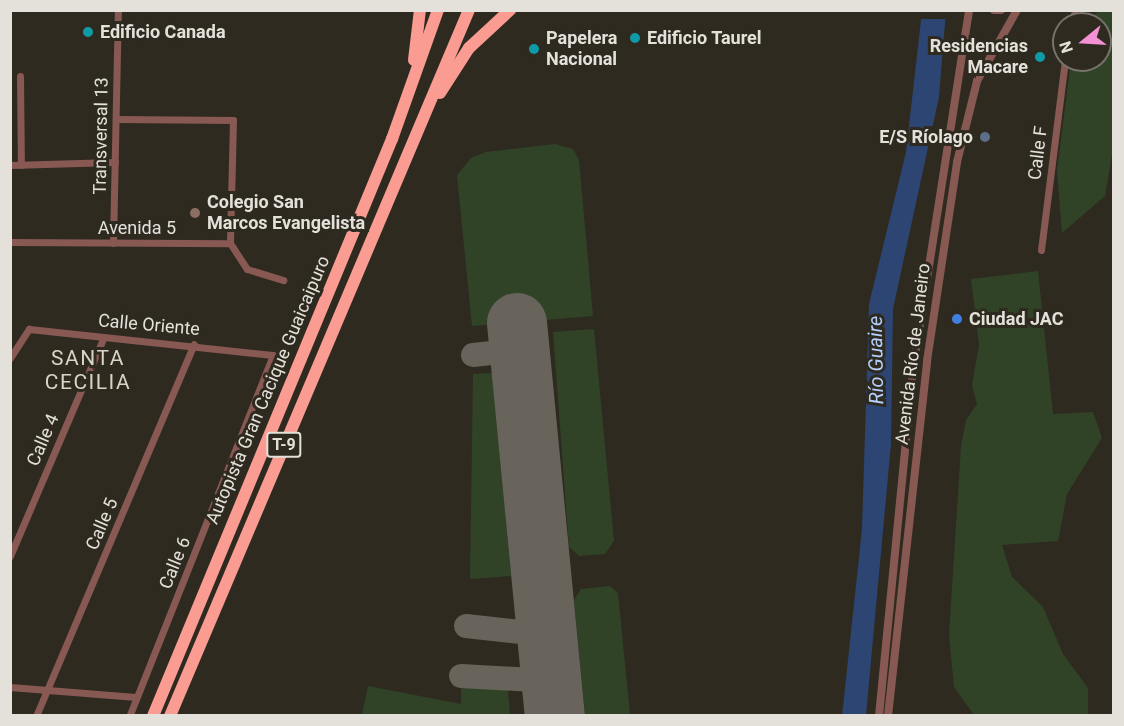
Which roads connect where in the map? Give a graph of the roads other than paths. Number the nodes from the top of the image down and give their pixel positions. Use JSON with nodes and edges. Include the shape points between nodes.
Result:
{"nodes":[{"id":1,"x":118,"y":10,"type":"edge"},
{"id":2,"x":420,"y":10,"type":"edge"},
{"id":3,"x":438,"y":10,"type":"edge"},
{"id":4,"x":469,"y":10,"type":"edge"},
{"id":5,"x":510,"y":10,"type":"edge"},
{"id":6,"x":969,"y":10,"type":"edge"},
{"id":7,"x":1001,"y":10,"type":"edge"},
{"id":8,"x":1017,"y":10,"type":"edge"},
{"id":9,"x":993,"y":11,"type":"edge"},
{"id":10,"x":1063,"y":72,"type":"edge"},
{"id":11,"x":20,"y":76,"type":"dead end"},
{"id":12,"x":404,"y":106,"type":"junction"},
{"id":13,"x":10,"y":113,"type":"edge"},
{"id":14,"x":20,"y":113,"type":"junction"},
{"id":15,"x":117,"y":119,"type":"junction"},
{"id":16,"x":406,"y":158,"type":"junction"},
{"id":17,"x":116,"y":162,"type":"junction"},
{"id":18,"x":10,"y":165,"type":"edge"},
{"id":19,"x":21,"y":165,"type":"junction"},
{"id":20,"x":10,"y":243,"type":"edge"},
{"id":21,"x":113,"y":243,"type":"junction"},
{"id":22,"x":230,"y":243,"type":"junction"},
{"id":23,"x":1041,"y":250,"type":"dead end"},
{"id":24,"x":283,"y":280,"type":"dead end"},
{"id":25,"x":104,"y":337,"type":"junction"},
{"id":26,"x":194,"y":344,"type":"junction"},
{"id":27,"x":273,"y":355,"type":"joint"},
{"id":28,"x":10,"y":358,"type":"edge"},
{"id":29,"x":10,"y":556,"type":"edge"},
{"id":30,"x":10,"y":687,"type":"edge"},
{"id":31,"x":48,"y":690,"type":"junction"},
{"id":32,"x":136,"y":697,"type":"junction"},
{"id":33,"x":36,"y":716,"type":"edge"},
{"id":34,"x":129,"y":716,"type":"edge"},
{"id":35,"x":153,"y":716,"type":"edge"},
{"id":36,"x":170,"y":716,"type":"edge"},
{"id":37,"x":879,"y":716,"type":"edge"},
{"id":38,"x":888,"y":716,"type":"edge"}],
"edges":[{"from":1,"to":15,"type":"street","name":"Transversal 13"},
{"from":2,"to":12,"type":"highway"},
{"from":3,"to":12,"type":"highway","name":"Autopista Gran Cacique Guaicaipuro","number":"T-9"},
{"from":4,"to":16,"type":"highway","name":"Autopista Gran Cacique Guaicaipuro","number":"T-9"},
{"from":5,"to":16,"type":"highway","via":[[469,48]]},
{"from":6,"to":37,"type":"street","name":"Avenida Río de Janeiro","via":[[914,362]]},
{"from":7,"to":9,"type":"street"},
{"from":8,"to":38,"type":"street","name":"Avenida Río de Janeiro","via":[[977,81],[957,162],[927,361]]},
{"from":10,"to":23,"type":"street","name":"Calle F"},
{"from":11,"to":14,"type":"street"},
{"from":12,"to":35,"type":"highway","name":"Autopista Gran Cacique Guaicaipuro","number":"T-9"},
{"from":13,"to":14,"type":"street"},
{"from":14,"to":19,"type":"street"},
{"from":15,"to":17,"type":"street","name":"Transversal 13"},
{"from":15,"to":22,"type":"street","via":[[233,120]]},
{"from":16,"to":36,"type":"highway","name":"Autopista Gran Cacique Guaicaipuro","number":"T-9"},
{"from":17,"to":19,"type":"street"},
{"from":17,"to":21,"type":"street","name":"Transversal 13"},
{"from":18,"to":19,"type":"street"},
{"from":20,"to":21,"type":"street","name":"Avenida 5"},
{"from":21,"to":22,"type":"street","name":"Avenida 5"},
{"from":22,"to":24,"type":"street","via":[[247,269]]},
{"from":25,"to":26,"type":"street","name":"Calle Oriente"},
{"from":25,"to":28,"type":"street","name":"Calle Oriente","via":[[29,329],[22,334]]},
{"from":25,"to":29,"type":"street","name":"Calle 4"},
{"from":26,"to":27,"type":"street","name":"Calle Oriente"},
{"from":26,"to":31,"type":"street","name":"Calle 5"},
{"from":27,"to":32,"type":"street","name":"Calle 6"},
{"from":30,"to":31,"type":"street"},
{"from":31,"to":32,"type":"street"},
{"from":31,"to":33,"type":"street","name":"Calle 5"},
{"from":32,"to":34,"type":"street","name":"Calle 6"}]}
